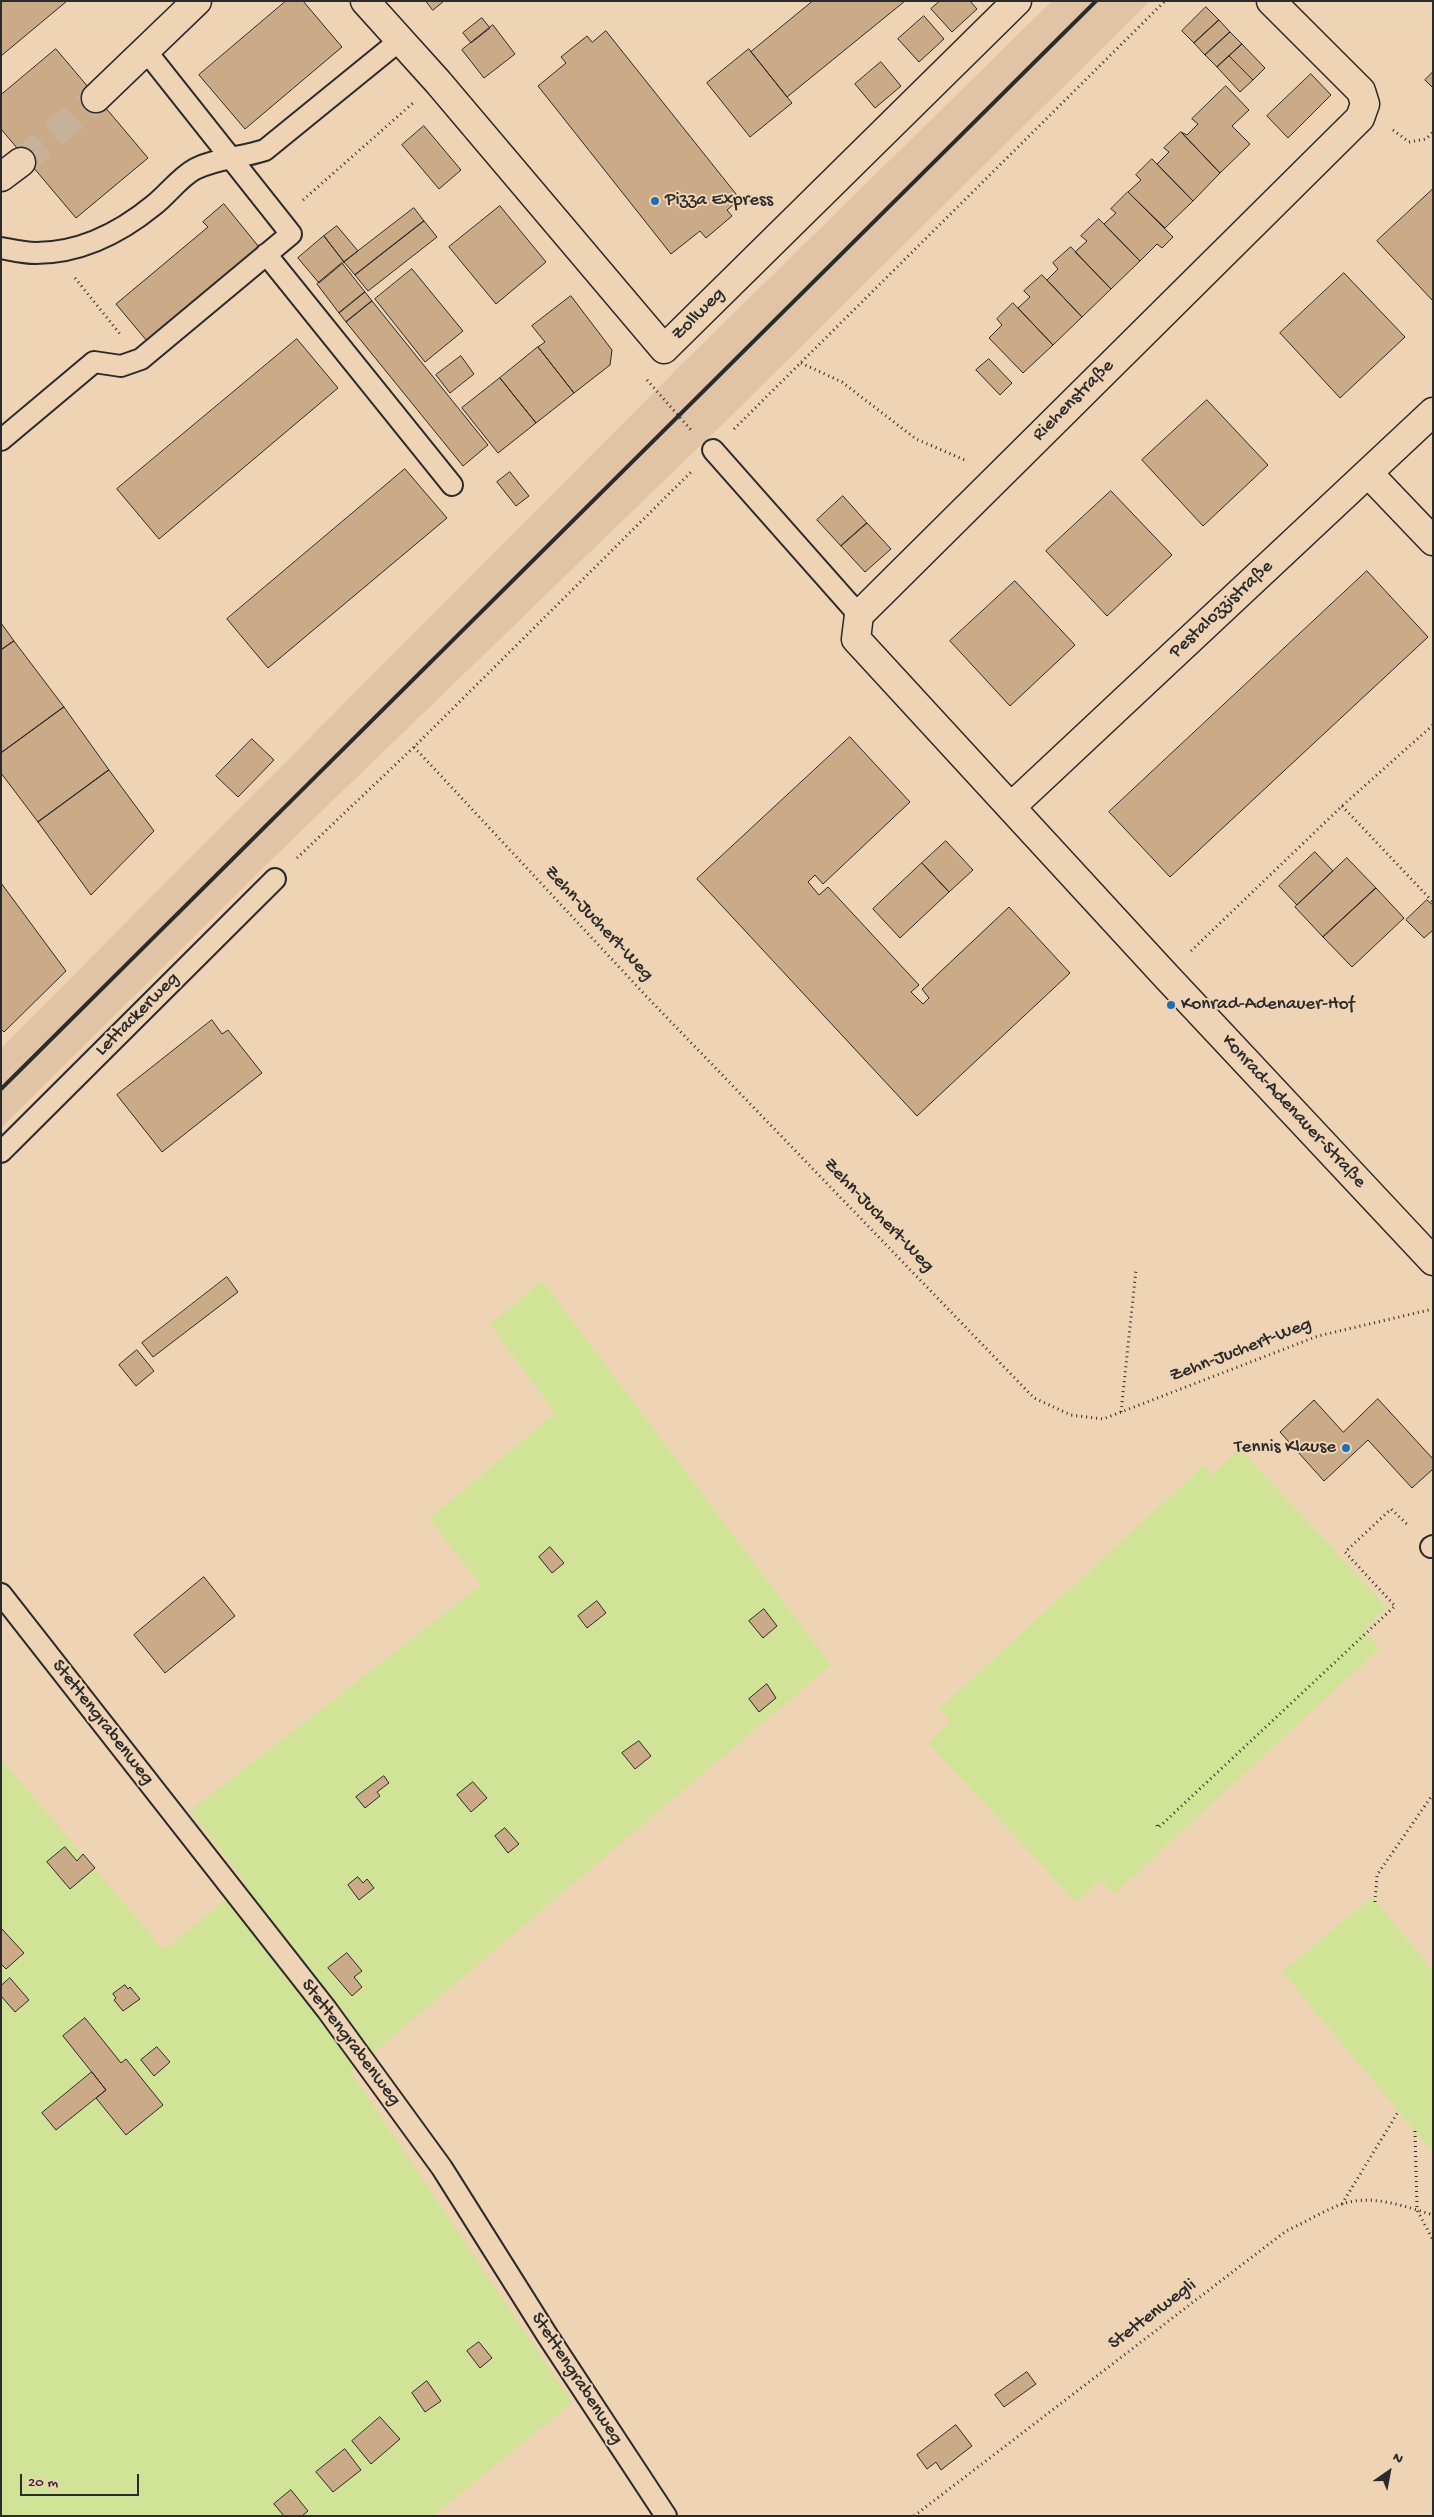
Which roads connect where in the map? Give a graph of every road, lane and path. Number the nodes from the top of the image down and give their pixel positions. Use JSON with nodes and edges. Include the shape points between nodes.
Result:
{"nodes":[{"id":1,"x":197,"y":1,"type":"edge"},
{"id":2,"x":365,"y":1,"type":"edge"},
{"id":3,"x":1017,"y":1,"type":"edge"},
{"id":4,"x":1165,"y":1,"type":"edge"},
{"id":5,"x":1271,"y":1,"type":"edge"},
{"id":6,"x":399,"y":41,"type":"junction"},
{"id":7,"x":146,"y":51,"type":"junction"},
{"id":8,"x":438,"y":82,"type":"junction"},
{"id":9,"x":96,"y":98,"type":"tunnel mouth"},
{"id":10,"x":1365,"y":104,"type":"junction"},
{"id":11,"x":1433,"y":132,"type":"edge"},
{"id":12,"x":229,"y":159,"type":"junction"},
{"id":13,"x":280,"y":220,"type":"junction"},
{"id":14,"x":1,"y":248,"type":"edge"},
{"id":15,"x":53,"y":251,"type":"junction"},
{"id":16,"x":266,"y":254,"type":"junction"},
{"id":17,"x":664,"y":349,"type":"junction"},
{"id":18,"x":141,"y":359,"type":"junction"},
{"id":19,"x":800,"y":363,"type":"junction"},
{"id":20,"x":1433,"y":412,"type":"edge"},
{"id":21,"x":1,"y":440,"type":"edge"},
{"id":22,"x":713,"y":450,"type":"junction"},
{"id":23,"x":1368,"y":473,"type":"junction"},
{"id":24,"x":992,"y":482,"type":"junction"},
{"id":25,"x":452,"y":485,"type":"dead end"},
{"id":26,"x":1433,"y":541,"type":"edge"},
{"id":27,"x":859,"y":615,"type":"junction"},
{"id":28,"x":1433,"y":725,"type":"edge"},
{"id":29,"x":414,"y":747,"type":"junction"},
{"id":30,"x":1342,"y":806,"type":"junction"},
{"id":31,"x":1011,"y":808,"type":"junction"},
{"id":32,"x":275,"y":879,"type":"joint"},
{"id":33,"x":1433,"y":902,"type":"edge"},
{"id":34,"x":1166,"y":976,"type":"junction"},
{"id":35,"x":1,"y":1152,"type":"edge"},
{"id":36,"x":1433,"y":1261,"type":"edge"},
{"id":37,"x":1136,"y":1270,"type":"dead end"},
{"id":38,"x":1433,"y":1309,"type":"edge"},
{"id":39,"x":1121,"y":1412,"type":"junction"},
{"id":40,"x":1432,"y":1547,"type":"edge"},
{"id":41,"x":1,"y":1594,"type":"edge"},
{"id":42,"x":1433,"y":1794,"type":"edge"},
{"id":43,"x":1157,"y":1825,"type":"dead end"},
{"id":44,"x":1375,"y":1902,"type":"dead end"},
{"id":45,"x":1398,"y":2112,"type":"dead end"},
{"id":46,"x":1415,"y":2131,"type":"dead end"},
{"id":47,"x":1342,"y":2204,"type":"junction"},
{"id":48,"x":1417,"y":2210,"type":"junction"},
{"id":49,"x":1433,"y":2215,"type":"edge"},
{"id":50,"x":1433,"y":2240,"type":"edge"},
{"id":51,"x":666,"y":2516,"type":"edge"},
{"id":52,"x":914,"y":2516,"type":"edge"}],
"edges":[{"from":1,"to":7,"type":"street"},
{"from":2,"to":6,"type":"street","name":"Zollweg"},
{"from":3,"to":17,"type":"street","name":"Zollweg"},
{"from":4,"to":19,"type":"path"},
{"from":5,"to":10,"type":"street","via":[[1361,91]]},
{"from":6,"to":8,"type":"street","name":"Zollweg"},
{"from":6,"to":12,"type":"lane","via":[[265,150]]},
{"from":7,"to":9,"type":"street"},
{"from":7,"to":12,"type":"lane"},
{"from":8,"to":13,"type":"path"},
{"from":8,"to":17,"type":"street","name":"Zollweg"},
{"from":10,"to":11,"type":"path","via":[[1409,142],[1426,140]]},
{"from":10,"to":24,"type":"street","name":"Riehenstraße","via":[[1360,118]]},
{"from":12,"to":13,"type":"lane"},
{"from":12,"to":15,"type":"lane","via":[[212,161],[192,171],[154,205],[113,233],[72,249]]},
{"from":13,"to":16,"type":"lane","via":[[291,234]]},
{"from":14,"to":15,"type":"lane","via":[[35,253]]},
{"from":15,"to":18,"type":"path"},
{"from":16,"to":18,"type":"lane"},
{"from":16,"to":25,"type":"lane"},
{"from":17,"to":22,"type":"path","via":[[648,369],[646,379]]},
{"from":18,"to":21,"type":"lane","via":[[121,366],[94,362]]},
{"from":19,"to":22,"type":"path"},
{"from":19,"to":24,"type":"path","via":[[842,382],[916,439],[963,458]]},
{"from":20,"to":23,"type":"street","name":"Pestalozzistraße"},
{"from":22,"to":27,"type":"lane"},
{"from":22,"to":29,"type":"path"},
{"from":23,"to":26,"type":"street"},
{"from":23,"to":31,"type":"street","name":"Pestalozzistraße"},
{"from":24,"to":27,"type":"street","name":"Riehenstraße"},
{"from":27,"to":31,"type":"street","via":[[856,640]]},
{"from":28,"to":30,"type":"path"},
{"from":29,"to":32,"type":"path"},
{"from":29,"to":39,"type":"path","name":"Zehn-Juchert-Weg","via":[[647,997],[1034,1398],[1071,1415],[1102,1419]]},
{"from":30,"to":33,"type":"path"},
{"from":30,"to":34,"type":"path"},
{"from":31,"to":34,"type":"street","name":"Konrad-Adenauer-Straße"},
{"from":32,"to":35,"type":"lane","name":"Lettackerweg"},
{"from":34,"to":36,"type":"street","name":"Konrad-Adenauer-Straße"},
{"from":37,"to":39,"type":"path"},
{"from":38,"to":39,"type":"path","name":"Zehn-Juchert-Weg","via":[[1318,1336]]},
{"from":40,"to":43,"type":"path","via":[[1391,1509],[1345,1552],[1395,1606],[1158,1828]]},
{"from":41,"to":51,"type":"lane","name":"Stettengrabenweg","via":[[327,2010],[442,2168]]},
{"from":42,"to":44,"type":"path","via":[[1377,1875]]},
{"from":45,"to":47,"type":"path"},
{"from":46,"to":48,"type":"path"},
{"from":47,"to":48,"type":"path","name":"Stettenwegli","via":[[1364,2200],[1401,2204]]},
{"from":47,"to":52,"type":"path","name":"Stettenwegli","via":[[1286,2231]]},
{"from":48,"to":49,"type":"path","name":"Stettenwegli"},
{"from":48,"to":50,"type":"path"}]}
